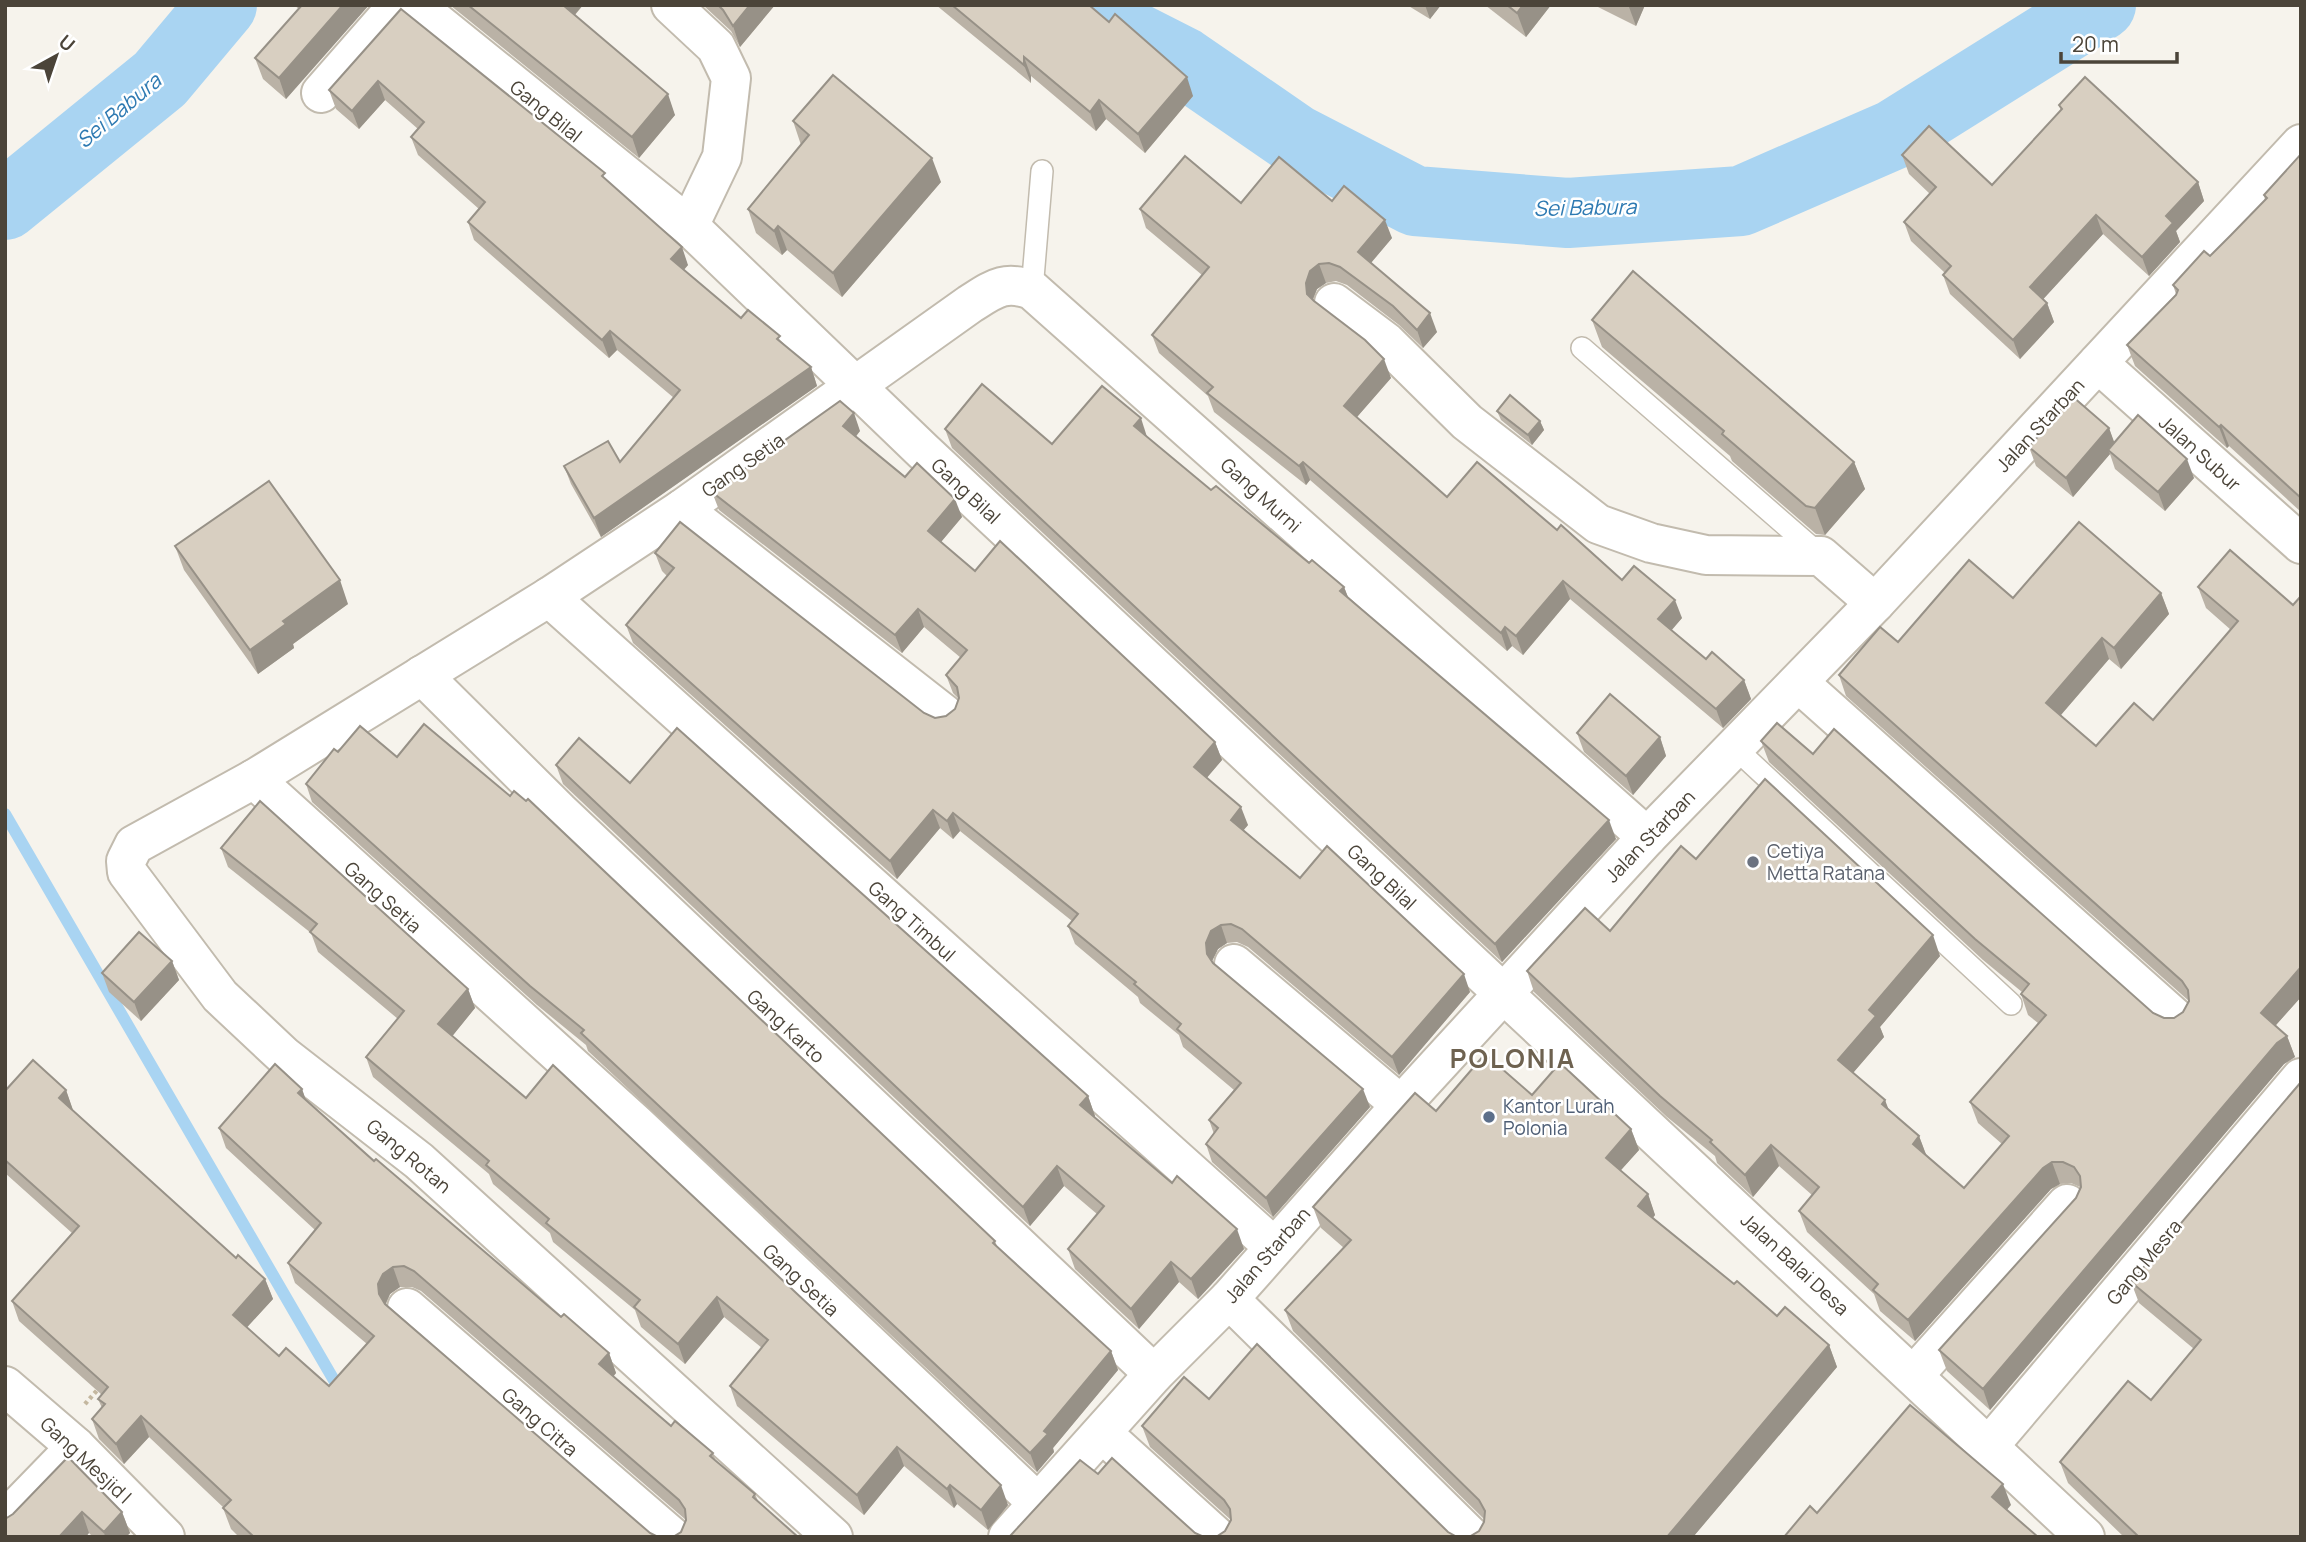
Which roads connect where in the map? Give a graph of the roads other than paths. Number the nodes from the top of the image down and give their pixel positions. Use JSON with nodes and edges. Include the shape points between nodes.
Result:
{"nodes":[{"id":1,"x":398,"y":5,"type":"edge"},
{"id":2,"x":415,"y":5,"type":"edge"},
{"id":3,"x":671,"y":5,"type":"edge"},
{"id":4,"x":321,"y":93,"type":"dead end"},
{"id":5,"x":2301,"y":144,"type":"edge"},
{"id":6,"x":1042,"y":171,"type":"dead end"},
{"id":7,"x":690,"y":226,"type":"junction"},
{"id":8,"x":1032,"y":290,"type":"junction"},
{"id":9,"x":1335,"y":303,"type":"dead end"},
{"id":10,"x":1582,"y":348,"type":"dead end"},
{"id":11,"x":2098,"y":363,"type":"junction"},
{"id":12,"x":856,"y":387,"type":"junction"},
{"id":13,"x":682,"y":509,"type":"junction"},
{"id":14,"x":2301,"y":544,"type":"edge"},
{"id":15,"x":1821,"y":556,"type":"junction"},
{"id":16,"x":549,"y":597,"type":"junction"},
{"id":17,"x":1875,"y":603,"type":"junction"},
{"id":18,"x":422,"y":675,"type":"junction"},
{"id":19,"x":1799,"y":683,"type":"junction"},
{"id":20,"x":944,"y":714,"type":"edge"},
{"id":21,"x":1736,"y":749,"type":"junction"},
{"id":22,"x":254,"y":779,"type":"junction"},
{"id":23,"x":1647,"y":837,"type":"junction"},
{"id":24,"x":1234,"y":964,"type":"dead end"},
{"id":25,"x":1505,"y":992,"type":"junction"},
{"id":26,"x":2011,"y":1004,"type":"dead end"},
{"id":27,"x":2175,"y":1018,"type":"edge"},
{"id":28,"x":2301,"y":1078,"type":"edge"},
{"id":29,"x":1401,"y":1105,"type":"junction"},
{"id":30,"x":2067,"y":1205,"type":"edge"},
{"id":31,"x":1273,"y":1246,"type":"junction"},
{"id":32,"x":1229,"y":1299,"type":"junction"},
{"id":33,"x":407,"y":1308,"type":"dead end"},
{"id":34,"x":1154,"y":1374,"type":"junction"},
{"id":35,"x":1914,"y":1375,"type":"junction"},
{"id":36,"x":5,"y":1386,"type":"edge"},
{"id":37,"x":1103,"y":1433,"type":"junction"},
{"id":38,"x":67,"y":1440,"type":"junction"},
{"id":39,"x":1988,"y":1447,"type":"junction"},
{"id":40,"x":5,"y":1520,"type":"edge"},
{"id":41,"x":1022,"y":1526,"type":"edge"},
{"id":42,"x":165,"y":1537,"type":"edge"},
{"id":43,"x":673,"y":1537,"type":"edge"},
{"id":44,"x":833,"y":1537,"type":"edge"},
{"id":45,"x":1217,"y":1537,"type":"edge"},
{"id":46,"x":1471,"y":1537,"type":"edge"},
{"id":47,"x":2085,"y":1537,"type":"edge"}],
"edges":[{"from":1,"to":4,"type":"street"},
{"from":2,"to":7,"type":"street","name":"Gang Bilal"},
{"from":3,"to":7,"type":"street","via":[[716,47],[732,78],[722,158]]},
{"from":5,"to":11,"type":"street","name":"Jalan Starban"},
{"from":6,"to":8,"type":"lane"},
{"from":7,"to":12,"type":"street","name":"Gang Bilal"},
{"from":8,"to":12,"type":"street","via":[[1014,284],[994,289]]},
{"from":8,"to":23,"type":"street","name":"Gang Murni"},
{"from":9,"to":15,"type":"street","via":[[1386,342],[1467,422],[1598,523],[1651,543],[1706,555]]},
{"from":10,"to":15,"type":"lane"},
{"from":11,"to":14,"type":"street","name":"Jalan Subur"},
{"from":11,"to":17,"type":"street","name":"Jalan Starban"},
{"from":12,"to":13,"type":"street","name":"Gang Setia"},
{"from":12,"to":25,"type":"street","name":"Gang Bilal"},
{"from":13,"to":16,"type":"street","name":"Gang Setia"},
{"from":13,"to":20,"type":"street"},
{"from":15,"to":17,"type":"street"},
{"from":16,"to":18,"type":"street","name":"Gang Setia"},
{"from":16,"to":31,"type":"street","name":"Gang Timbul"},
{"from":17,"to":19,"type":"street","name":"Jalan Starban"},
{"from":18,"to":22,"type":"street","name":"Gang Setia"},
{"from":18,"to":34,"type":"street","name":"Gang Karto","via":[[579,830]]},
{"from":19,"to":21,"type":"street","name":"Jalan Starban"},
{"from":19,"to":27,"type":"street"},
{"from":21,"to":23,"type":"street","name":"Jalan Starban"},
{"from":21,"to":26,"type":"lane"},
{"from":22,"to":41,"type":"street","name":"Gang Setia","via":[[636,1124]]},
{"from":22,"to":44,"type":"street","name":"Gang Rotan","via":[[128,851],[127,872],[205,978],[284,1056],[419,1161]]},
{"from":23,"to":25,"type":"street","name":"Jalan Starban"},
{"from":24,"to":29,"type":"street"},
{"from":25,"to":29,"type":"street","name":"Jalan Starban"},
{"from":25,"to":35,"type":"street","name":"Jalan Balai Desa"},
{"from":28,"to":39,"type":"street","name":"Gang Mesra"},
{"from":29,"to":31,"type":"street","name":"Jalan Starban"},
{"from":30,"to":35,"type":"street"},
{"from":31,"to":32,"type":"street","name":"Jalan Starban"},
{"from":32,"to":34,"type":"street","name":"Jalan Starban"},
{"from":32,"to":46,"type":"street"},
{"from":33,"to":43,"type":"street","name":"Gang Citra"},
{"from":34,"to":37,"type":"street","name":"Jalan Starban"},
{"from":35,"to":39,"type":"street","name":"Jalan Balai Desa"},
{"from":36,"to":38,"type":"street","name":"Gang Mesjid I"},
{"from":37,"to":41,"type":"street","name":"Jalan Starban"},
{"from":37,"to":45,"type":"street"},
{"from":38,"to":40,"type":"street"},
{"from":38,"to":42,"type":"street","name":"Gang Mesjid I"},
{"from":39,"to":47,"type":"street","name":"Jalan Balai Desa"}]}
